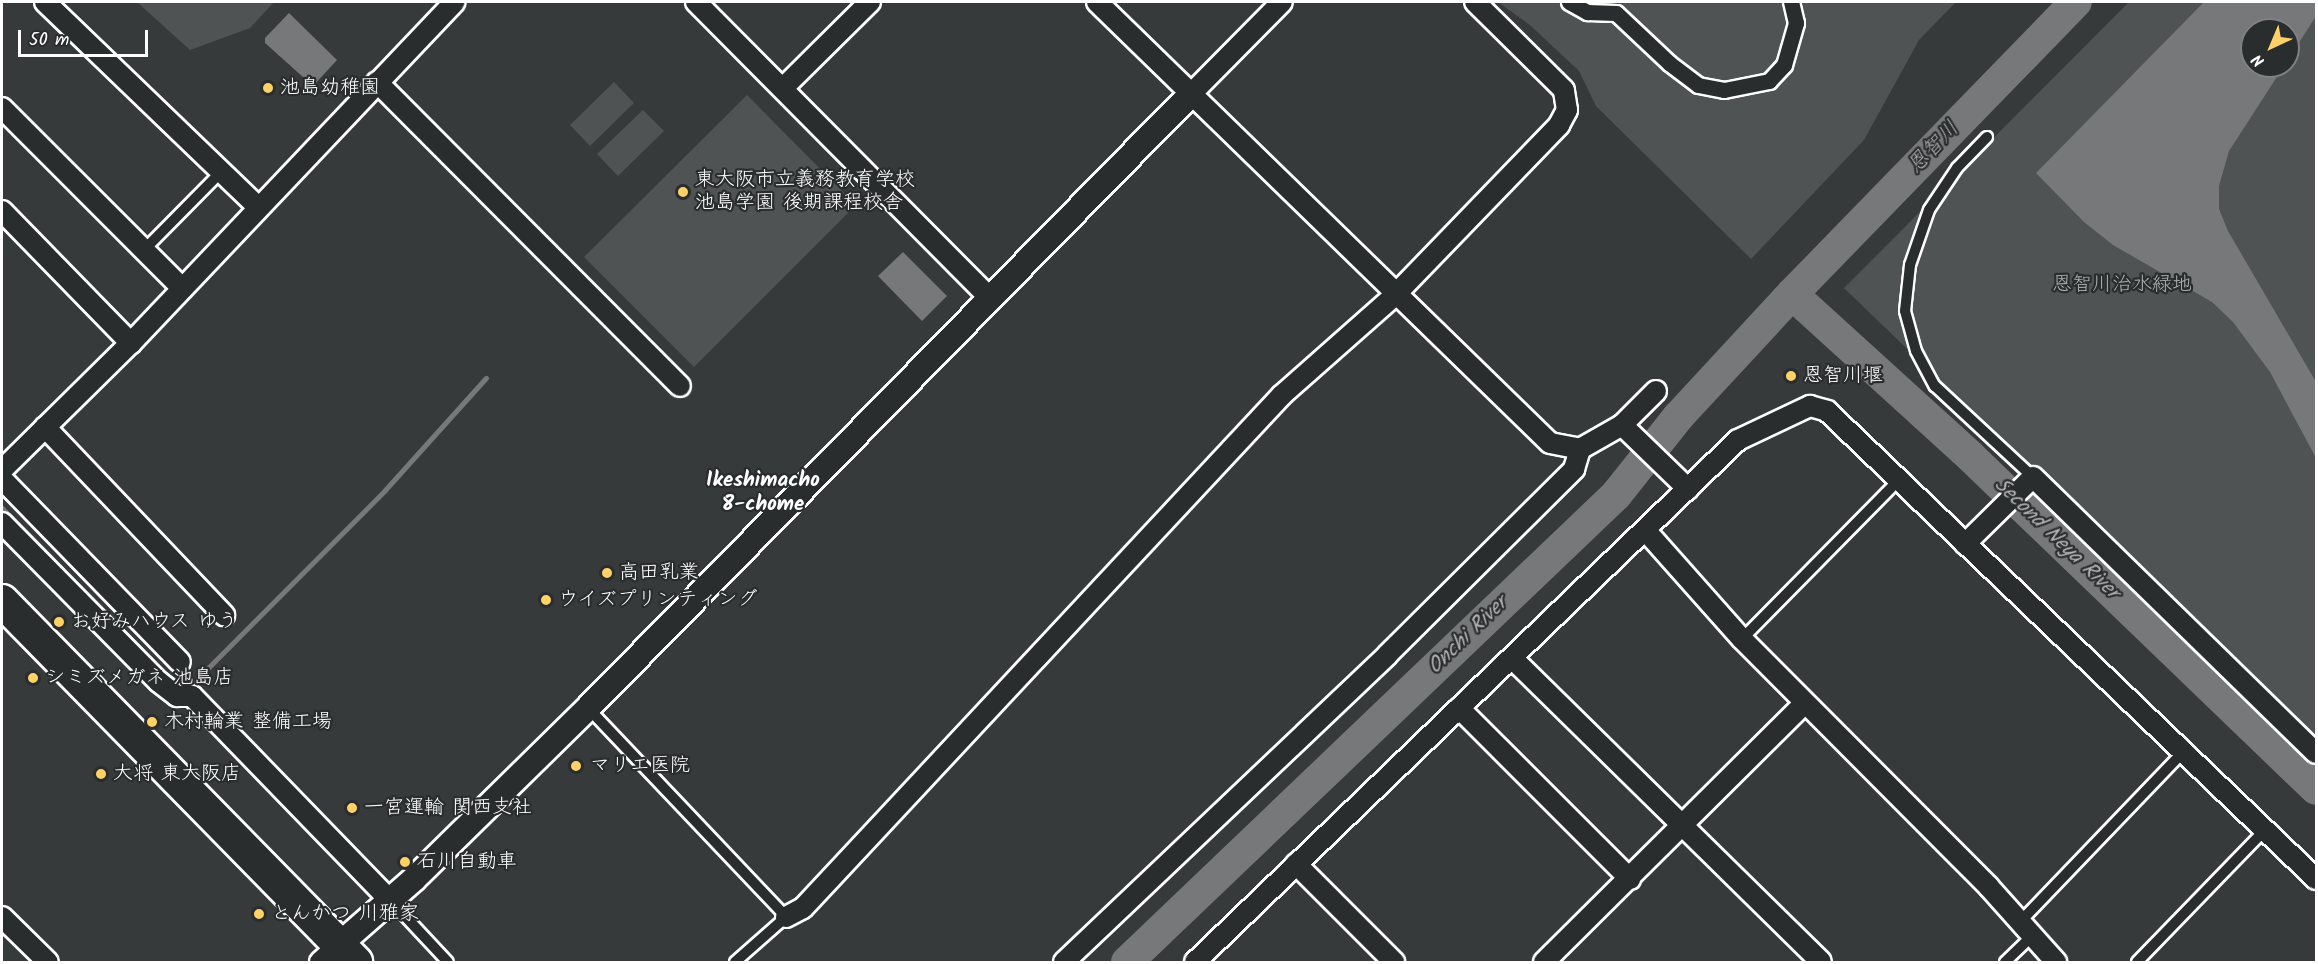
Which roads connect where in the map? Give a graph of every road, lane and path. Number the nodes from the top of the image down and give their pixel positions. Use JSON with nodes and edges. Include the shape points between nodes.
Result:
{"nodes":[{"id":1,"x":45,"y":2,"type":"edge"},
{"id":2,"x":455,"y":2,"type":"edge"},
{"id":3,"x":696,"y":2,"type":"edge"},
{"id":4,"x":870,"y":2,"type":"edge"},
{"id":5,"x":1097,"y":2,"type":"edge"},
{"id":6,"x":1282,"y":2,"type":"edge"},
{"id":7,"x":1475,"y":2,"type":"edge"},
{"id":8,"x":1569,"y":2,"type":"edge"},
{"id":9,"x":1791,"y":2,"type":"edge"},
{"id":10,"x":1618,"y":7,"type":"edge"},
{"id":11,"x":377,"y":82,"type":"junction"},
{"id":12,"x":784,"y":87,"type":"junction"},
{"id":13,"x":1191,"y":94,"type":"junction"},
{"id":14,"x":2,"y":108,"type":"edge"},
{"id":15,"x":1987,"y":137,"type":"dead end"},
{"id":16,"x":221,"y":172,"type":"junction"},
{"id":17,"x":258,"y":207,"type":"junction"},
{"id":18,"x":2,"y":211,"type":"edge"},
{"id":19,"x":144,"y":250,"type":"junction"},
{"id":20,"x":182,"y":288,"type":"junction"},
{"id":21,"x":1396,"y":294,"type":"junction"},
{"id":22,"x":990,"y":298,"type":"junction"},
{"id":23,"x":131,"y":343,"type":"junction"},
{"id":24,"x":680,"y":386,"type":"dead end"},
{"id":25,"x":1656,"y":391,"type":"dead end"},
{"id":26,"x":1622,"y":425,"type":"junction"},
{"id":27,"x":45,"y":427,"type":"junction"},
{"id":28,"x":1580,"y":449,"type":"junction"},
{"id":29,"x":2,"y":470,"type":"edge"},
{"id":30,"x":2033,"y":477,"type":"junction"},
{"id":31,"x":2,"y":479,"type":"edge"},
{"id":32,"x":1899,"y":480,"type":"junction"},
{"id":33,"x":1688,"y":489,"type":"junction"},
{"id":34,"x":2,"y":523,"type":"edge"},
{"id":35,"x":1647,"y":531,"type":"junction"},
{"id":36,"x":1965,"y":544,"type":"junction"},
{"id":37,"x":2,"y":601,"type":"edge"},
{"id":38,"x":224,"y":615,"type":"dead end"},
{"id":39,"x":1742,"y":639,"type":"junction"},
{"id":40,"x":1512,"y":658,"type":"junction"},
{"id":41,"x":180,"y":662,"type":"dead end"},
{"id":42,"x":1804,"y":704,"type":"junction"},
{"id":43,"x":588,"y":708,"type":"junction"},
{"id":44,"x":1459,"y":708,"type":"junction"},
{"id":45,"x":2182,"y":752,"type":"junction"},
{"id":46,"x":2316,"y":753,"type":"edge"},
{"id":47,"x":1683,"y":827,"type":"junction"},
{"id":48,"x":2265,"y":830,"type":"junction"},
{"id":49,"x":1296,"y":864,"type":"junction"},
{"id":50,"x":1630,"y":879,"type":"junction"},
{"id":51,"x":2316,"y":879,"type":"edge"},
{"id":52,"x":389,"y":899,"type":"junction"},
{"id":53,"x":2,"y":917,"type":"edge"},
{"id":54,"x":786,"y":917,"type":"junction"},
{"id":55,"x":2026,"y":929,"type":"junction"},
{"id":56,"x":338,"y":957,"type":"edge"},
{"id":57,"x":48,"y":963,"type":"edge"},
{"id":58,"x":448,"y":963,"type":"edge"},
{"id":59,"x":735,"y":963,"type":"edge"},
{"id":60,"x":1064,"y":963,"type":"edge"},
{"id":61,"x":1195,"y":963,"type":"edge"},
{"id":62,"x":1394,"y":963,"type":"edge"},
{"id":63,"x":1544,"y":963,"type":"edge"},
{"id":64,"x":1821,"y":963,"type":"edge"},
{"id":65,"x":2005,"y":963,"type":"edge"},
{"id":66,"x":2056,"y":963,"type":"edge"},
{"id":67,"x":2137,"y":963,"type":"edge"}],
"edges":[{"from":1,"to":16,"type":"street"},
{"from":2,"to":11,"type":"street"},
{"from":3,"to":12,"type":"street"},
{"from":4,"to":12,"type":"street"},
{"from":5,"to":13,"type":"street"},
{"from":6,"to":13,"type":"street"},
{"from":7,"to":21,"type":"street","via":[[1564,90],[1567,110],[1559,125]]},
{"from":8,"to":10,"type":"street","via":[[1587,12]]},
{"from":9,"to":10,"type":"street","via":[[1796,23],[1784,65],[1769,81],[1724,90],[1698,86],[1668,63]]},
{"from":11,"to":17,"type":"street"},
{"from":11,"to":24,"type":"street"},
{"from":12,"to":22,"type":"street"},
{"from":13,"to":21,"type":"street"},
{"from":13,"to":22,"type":"street"},
{"from":14,"to":19,"type":"street"},
{"from":15,"to":30,"type":"lane","via":[[1957,168],[1929,210],[1910,265],[1905,311],[1916,351],[1935,386]]},
{"from":16,"to":17,"type":"street"},
{"from":16,"to":19,"type":"lane"},
{"from":17,"to":20,"type":"street"},
{"from":18,"to":23,"type":"street"},
{"from":19,"to":20,"type":"street"},
{"from":20,"to":23,"type":"street"},
{"from":21,"to":28,"type":"street","via":[[1550,443]]},
{"from":21,"to":54,"type":"street","via":[[1282,395],[803,908]]},
{"from":22,"to":43,"type":"street"},
{"from":23,"to":27,"type":"street"},
{"from":25,"to":26,"type":"street"},
{"from":26,"to":28,"type":"street"},
{"from":26,"to":33,"type":"street"},
{"from":27,"to":29,"type":"street"},
{"from":27,"to":38,"type":"street"},
{"from":28,"to":60,"type":"street","via":[[1574,469],[1565,478]]},
{"from":30,"to":36,"type":"street"},
{"from":30,"to":46,"type":"street"},
{"from":31,"to":41,"type":"street"},
{"from":32,"to":33,"type":"street","via":[[1827,411],[1810,406],[1738,440]]},
{"from":32,"to":36,"type":"street"},
{"from":32,"to":39,"type":"lane"},
{"from":33,"to":35,"type":"street"},
{"from":34,"to":52,"type":"street","via":[[159,682],[177,696],[192,696]]},
{"from":35,"to":39,"type":"street"},
{"from":35,"to":40,"type":"street"},
{"from":36,"to":45,"type":"street"},
{"from":37,"to":56,"type":"main road"},
{"from":39,"to":42,"type":"street"},
{"from":40,"to":44,"type":"street"},
{"from":40,"to":47,"type":"street"},
{"from":42,"to":47,"type":"street"},
{"from":42,"to":55,"type":"street"},
{"from":43,"to":52,"type":"street"},
{"from":43,"to":54,"type":"lane"},
{"from":44,"to":49,"type":"street"},
{"from":44,"to":50,"type":"street"},
{"from":45,"to":48,"type":"street"},
{"from":45,"to":55,"type":"lane"},
{"from":47,"to":50,"type":"street"},
{"from":47,"to":64,"type":"street"},
{"from":48,"to":51,"type":"street"},
{"from":48,"to":67,"type":"lane"},
{"from":49,"to":61,"type":"street"},
{"from":49,"to":62,"type":"street"},
{"from":50,"to":63,"type":"street"},
{"from":52,"to":56,"type":"street"},
{"from":52,"to":58,"type":"lane"},
{"from":53,"to":57,"type":"street"},
{"from":54,"to":59,"type":"lane"},
{"from":55,"to":65,"type":"lane"},
{"from":55,"to":66,"type":"street"}]}
